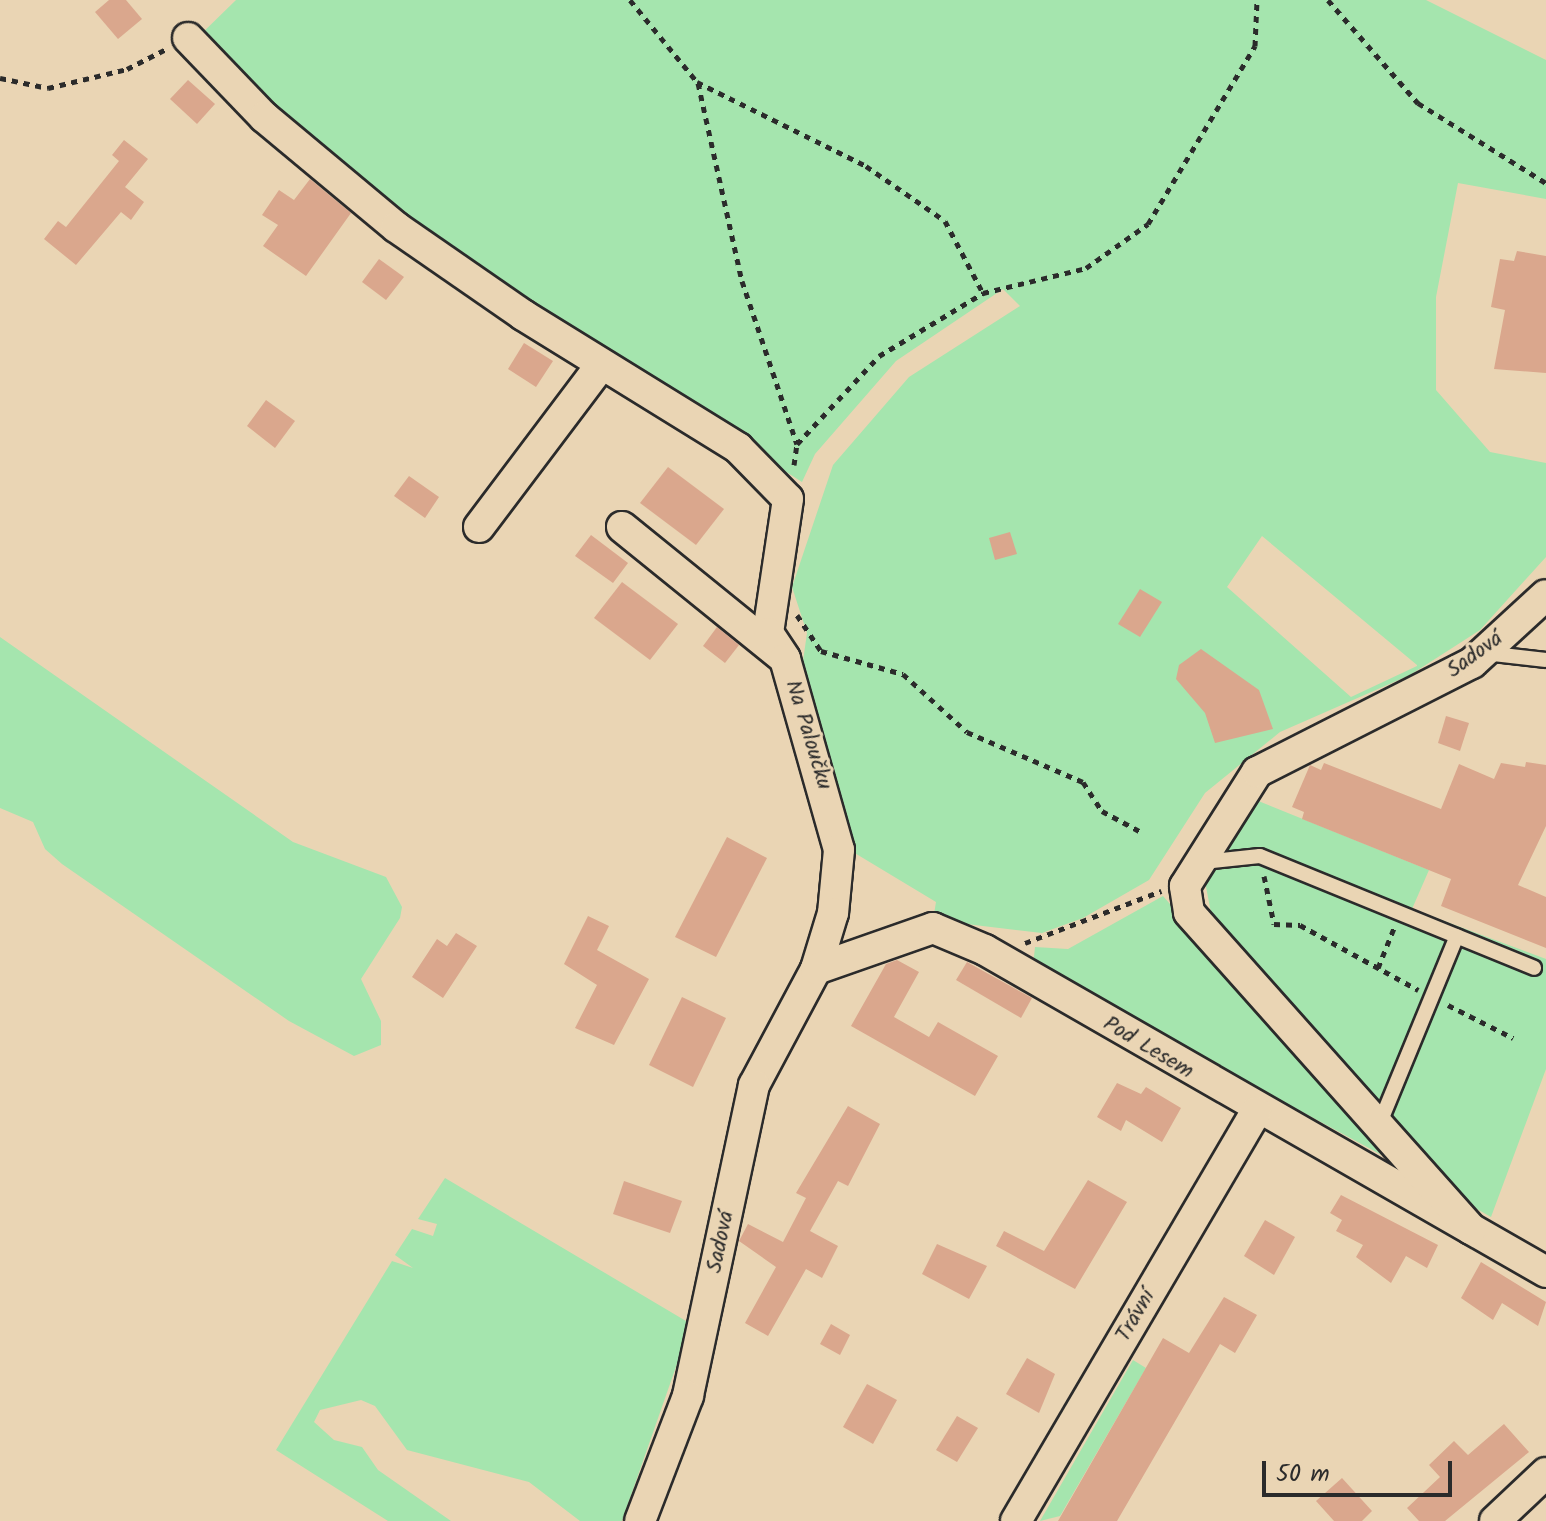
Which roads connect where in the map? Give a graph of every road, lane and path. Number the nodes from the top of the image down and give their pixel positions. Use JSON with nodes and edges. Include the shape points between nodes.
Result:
{"nodes":[{"id":1,"x":630,"y":0,"type":"edge"},
{"id":2,"x":1257,"y":0,"type":"edge"},
{"id":3,"x":1328,"y":0,"type":"edge"},
{"id":4,"x":188,"y":38,"type":"joint"},
{"id":5,"x":0,"y":78,"type":"edge"},
{"id":6,"x":697,"y":82,"type":"junction"},
{"id":7,"x":1546,"y":183,"type":"edge"},
{"id":8,"x":983,"y":293,"type":"junction"},
{"id":9,"x":601,"y":365,"type":"junction"},
{"id":10,"x":797,"y":444,"type":"junction"},
{"id":11,"x":788,"y":499,"type":"junction"},
{"id":12,"x":479,"y":527,"type":"dead end"},
{"id":13,"x":622,"y":527,"type":"dead end"},
{"id":14,"x":778,"y":585,"type":"junction"},
{"id":15,"x":1546,"y":595,"type":"edge"},
{"id":16,"x":1485,"y":653,"type":"junction"},
{"id":17,"x":785,"y":659,"type":"junction"},
{"id":18,"x":1546,"y":660,"type":"edge"},
{"id":19,"x":1143,"y":833,"type":"dead end"},
{"id":20,"x":1260,"y":856,"type":"junction"},
{"id":21,"x":1192,"y":874,"type":"junction"},
{"id":22,"x":1401,"y":913,"type":"junction"},
{"id":23,"x":1457,"y":936,"type":"junction"},
{"id":24,"x":985,"y":950,"type":"junction"},
{"id":25,"x":1378,"y":968,"type":"junction"},
{"id":26,"x":1534,"y":968,"type":"dead end"},
{"id":27,"x":816,"y":969,"type":"junction"},
{"id":28,"x":1431,"y":997,"type":"junction"},
{"id":29,"x":1513,"y":1038,"type":"dead end"},
{"id":30,"x":1256,"y":1112,"type":"junction"},
{"id":31,"x":1379,"y":1125,"type":"junction"},
{"id":32,"x":1471,"y":1229,"type":"junction"},
{"id":33,"x":1546,"y":1272,"type":"edge"},
{"id":34,"x":1546,"y":1473,"type":"edge"},
{"id":35,"x":640,"y":1521,"type":"edge"},
{"id":36,"x":1016,"y":1521,"type":"edge"},
{"id":37,"x":1495,"y":1521,"type":"edge"}],
"edges":[{"from":1,"to":6,"type":"path"},
{"from":2,"to":8,"type":"path","via":[[1255,46],[1148,224],[1086,268]]},
{"from":3,"to":7,"type":"path","via":[[1418,103]]},
{"from":4,"to":5,"type":"path","via":[[127,69],[48,88]]},
{"from":4,"to":9,"type":"street","via":[[264,117],[396,227]]},
{"from":6,"to":8,"type":"path","via":[[866,166],[945,221]]},
{"from":6,"to":10,"type":"path","via":[[742,281]]},
{"from":8,"to":10,"type":"path","via":[[879,356]]},
{"from":9,"to":11,"type":"street","via":[[738,448]]},
{"from":9,"to":12,"type":"street"},
{"from":10,"to":11,"type":"path"},
{"from":11,"to":14,"type":"street"},
{"from":13,"to":17,"type":"street","name":"Na Paloučku"},
{"from":14,"to":17,"type":"street","via":[[768,633]]},
{"from":14,"to":19,"type":"path","via":[[821,651],[903,674],[967,732],[1083,782],[1102,811]]},
{"from":15,"to":16,"type":"street","name":"Sadová"},
{"from":16,"to":18,"type":"lane"},
{"from":16,"to":21,"type":"street","name":"Sadová","via":[[1257,772]]},
{"from":17,"to":27,"type":"street","name":"Na Paloučku","via":[[839,850],[833,913]]},
{"from":20,"to":21,"type":"lane"},
{"from":20,"to":22,"type":"lane"},
{"from":20,"to":25,"type":"path","via":[[1274,924],[1300,925]]},
{"from":21,"to":24,"type":"path","via":[[1081,926]]},
{"from":21,"to":31,"type":"street","name":"Pod Lesem","via":[[1189,912]]},
{"from":22,"to":23,"type":"lane"},
{"from":22,"to":25,"type":"path"},
{"from":23,"to":26,"type":"lane"},
{"from":23,"to":28,"type":"lane"},
{"from":24,"to":27,"type":"street","name":"Pod Lesem","via":[[933,928]]},
{"from":24,"to":30,"type":"street","name":"Pod Lesem"},
{"from":25,"to":28,"type":"path"},
{"from":27,"to":35,"type":"street","name":"Sadová","via":[[754,1085],[688,1396]]},
{"from":28,"to":29,"type":"path"},
{"from":28,"to":31,"type":"lane"},
{"from":30,"to":32,"type":"street","name":"Pod Lesem"},
{"from":30,"to":36,"type":"street","name":"Trávní"},
{"from":31,"to":32,"type":"street","name":"Pod Lesem"},
{"from":32,"to":33,"type":"street","name":"Pod Lesem"},
{"from":34,"to":37,"type":"street"}]}
